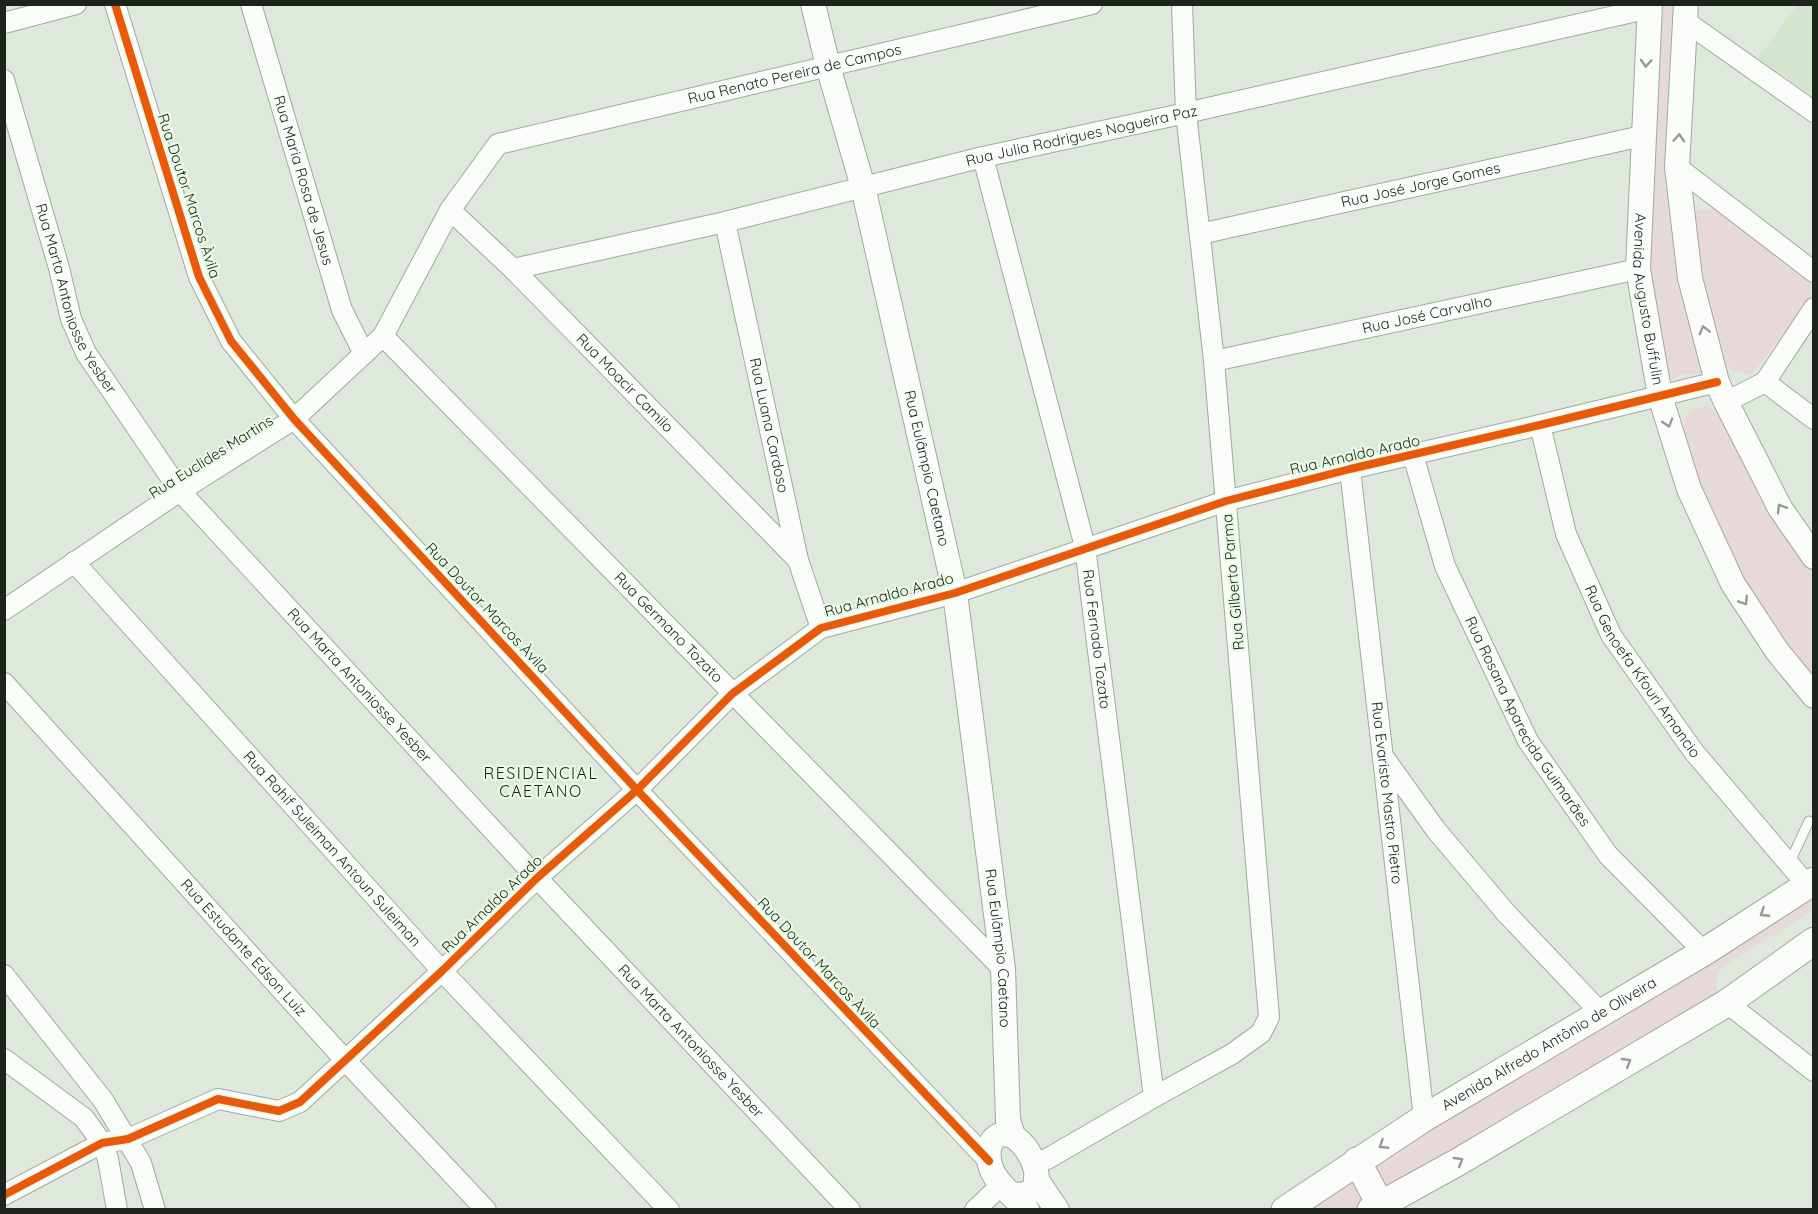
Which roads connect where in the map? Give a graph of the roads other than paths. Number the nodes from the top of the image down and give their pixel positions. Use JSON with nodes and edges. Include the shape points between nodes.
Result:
{"nodes":[{"id":1,"x":76,"y":4,"type":"edge"},
{"id":2,"x":115,"y":4,"type":"edge"},
{"id":3,"x":251,"y":4,"type":"edge"},
{"id":4,"x":813,"y":4,"type":"edge"},
{"id":5,"x":1092,"y":4,"type":"edge"},
{"id":6,"x":1182,"y":4,"type":"edge"},
{"id":7,"x":1650,"y":6,"type":"edge"},
{"id":8,"x":1685,"y":13,"type":"edge"},
{"id":9,"x":4,"y":23,"type":"edge"},
{"id":10,"x":828,"y":66,"type":"junction"},
{"id":11,"x":4,"y":80,"type":"edge"},
{"id":12,"x":1814,"y":112,"type":"edge"},
{"id":13,"x":1186,"y":113,"type":"junction"},
{"id":14,"x":1642,"y":136,"type":"junction"},
{"id":15,"x":498,"y":144,"type":"joint"},
{"id":16,"x":983,"y":157,"type":"junction"},
{"id":17,"x":1677,"y":167,"type":"junction"},
{"id":18,"x":863,"y":187,"type":"junction"},
{"id":19,"x":450,"y":210,"type":"junction"},
{"id":20,"x":725,"y":222,"type":"junction"},
{"id":21,"x":1200,"y":234,"type":"junction"},
{"id":22,"x":513,"y":269,"type":"junction"},
{"id":23,"x":1638,"y":269,"type":"junction"},
{"id":24,"x":1814,"y":272,"type":"edge"},
{"id":25,"x":1814,"y":308,"type":"edge"},
{"id":26,"x":383,"y":336,"type":"junction"},
{"id":27,"x":364,"y":354,"type":"junction"},
{"id":28,"x":1214,"y":361,"type":"junction"},
{"id":29,"x":1765,"y":382,"type":"junction"},
{"id":30,"x":1721,"y":392,"type":"junction"},
{"id":31,"x":1660,"y":396,"type":"junction"},
{"id":32,"x":1814,"y":419,"type":"edge"},
{"id":33,"x":294,"y":420,"type":"junction"},
{"id":34,"x":1540,"y":425,"type":"junction"},
{"id":35,"x":1413,"y":455,"type":"junction"},
{"id":36,"x":1350,"y":469,"type":"junction"},
{"id":37,"x":180,"y":491,"type":"junction"},
{"id":38,"x":1226,"y":501,"type":"junction"},
{"id":39,"x":1085,"y":547,"type":"junction"},
{"id":40,"x":1814,"y":557,"type":"edge"},
{"id":41,"x":798,"y":560,"type":"junction"},
{"id":42,"x":74,"y":562,"type":"junction"},
{"id":43,"x":955,"y":593,"type":"junction"},
{"id":44,"x":4,"y":610,"type":"edge"},
{"id":45,"x":821,"y":628,"type":"junction"},
{"id":46,"x":4,"y":683,"type":"edge"},
{"id":47,"x":732,"y":694,"type":"junction"},
{"id":48,"x":1814,"y":696,"type":"edge"},
{"id":49,"x":1384,"y":756,"type":"junction"},
{"id":50,"x":637,"y":790,"type":"junction"},
{"id":51,"x":1809,"y":821,"type":"dead end"},
{"id":52,"x":1789,"y":864,"type":"junction"},
{"id":53,"x":537,"y":878,"type":"junction"},
{"id":54,"x":1810,"y":883,"type":"edge"},
{"id":55,"x":1814,"y":941,"type":"edge"},
{"id":56,"x":1704,"y":952,"type":"junction"},
{"id":57,"x":1004,"y":969,"type":"junction"},
{"id":58,"x":442,"y":971,"type":"junction"},
{"id":59,"x":4,"y":975,"type":"edge"},
{"id":60,"x":1727,"y":1003,"type":"junction"},
{"id":61,"x":1601,"y":1012,"type":"junction"},
{"id":62,"x":4,"y":1059,"type":"edge"},
{"id":63,"x":345,"y":1060,"type":"junction"},
{"id":64,"x":1814,"y":1071,"type":"edge"},
{"id":65,"x":1155,"y":1097,"type":"junction"},
{"id":66,"x":1424,"y":1118,"type":"junction"},
{"id":67,"x":128,"y":1138,"type":"junction"},
{"id":68,"x":996,"y":1141,"type":"junction"},
{"id":69,"x":102,"y":1143,"type":"junction"},
{"id":70,"x":1358,"y":1161,"type":"junction"},
{"id":71,"x":1038,"y":1168,"type":"junction"},
{"id":72,"x":1007,"y":1193,"type":"edge"},
{"id":73,"x":4,"y":1195,"type":"edge"},
{"id":74,"x":1376,"y":1207,"type":"edge"},
{"id":75,"x":117,"y":1209,"type":"edge"},
{"id":76,"x":155,"y":1209,"type":"edge"},
{"id":77,"x":486,"y":1209,"type":"edge"},
{"id":78,"x":669,"y":1209,"type":"edge"},
{"id":79,"x":850,"y":1209,"type":"edge"},
{"id":80,"x":975,"y":1209,"type":"edge"},
{"id":81,"x":1057,"y":1209,"type":"edge"},
{"id":82,"x":1285,"y":1209,"type":"edge"}],
"edges":[{"from":1,"to":9,"type":"street"},
{"from":2,"to":33,"type":"street","name":"Rua Doutor Marcos Àvila","via":[[199,277],[231,341]]},
{"from":3,"to":27,"type":"street","name":"Rua Maria Rosa de Jesus","via":[[342,310]]},
{"from":4,"to":10,"type":"street","name":"Rua Eulâmpio Caetano"},
{"from":5,"to":10,"type":"street","name":"Rua Renato Pereira de Campos"},
{"from":6,"to":13,"type":"street","name":"Rua Gilberto Parma"},
{"from":7,"to":13,"type":"street","name":"Rua Julia Rodrigues Nogueira Paz"},
{"from":7,"to":14,"type":"street","name":"Avenida Augusto Buffulin","one_way":true},
{"from":8,"to":12,"type":"street"},
{"from":17,"to":8,"type":"street","one_way":true},
{"from":10,"to":15,"type":"street","name":"Rua Renato Pereira de Campos"},
{"from":10,"to":18,"type":"street","name":"Rua Eulâmpio Caetano"},
{"from":11,"to":37,"type":"street","name":"Rua Marta Antoniosse Yesber","via":[[71,319],[86,353]]},
{"from":13,"to":16,"type":"street","name":"Rua Julia Rodrigues Nogueira Paz"},
{"from":13,"to":21,"type":"street","name":"Rua Gilberto Parma"},
{"from":14,"to":21,"type":"street","name":"Rua José Jorge Gomes"},
{"from":14,"to":23,"type":"street","name":"Avenida Augusto Buffulin"},
{"from":15,"to":19,"type":"street","name":"Rua Euclides Martins"},
{"from":16,"to":18,"type":"street","name":"Rua Julia Rodrigues Nogueira Paz"},
{"from":16,"to":39,"type":"street","name":"Rua Fernado Tozato"},
{"from":17,"to":24,"type":"street"},
{"from":30,"to":17,"type":"street","one_way":true,"via":[[1690,278]]},
{"from":18,"to":20,"type":"street","name":"Rua Julia Rodrigues Nogueira Paz"},
{"from":18,"to":43,"type":"street","name":"Rua Eulâmpio Caetano"},
{"from":19,"to":22,"type":"street","name":"Rua Moacir Camilo"},
{"from":19,"to":26,"type":"street","name":"Rua Euclides Martins"},
{"from":20,"to":22,"type":"street","name":"Rua Julia Rodrigues Nogueira Paz"},
{"from":20,"to":41,"type":"street","name":"Rua Luana Cardoso"},
{"from":21,"to":28,"type":"street","name":"Rua Gilberto Parma"},
{"from":22,"to":41,"type":"street","name":"Rua Moacir Camilo"},
{"from":23,"to":28,"type":"street","name":"Rua José Carvalho"},
{"from":23,"to":31,"type":"street","name":"Avenida Augusto Buffulin"},
{"from":25,"to":29,"type":"street"},
{"from":26,"to":27,"type":"street","name":"Rua Euclides Martins"},
{"from":26,"to":47,"type":"street","name":"Rua Germano Tozato"},
{"from":27,"to":33,"type":"street","name":"Rua Euclides Martins"},
{"from":28,"to":38,"type":"street","name":"Rua Gilberto Parma"},
{"from":29,"to":30,"type":"street","name":"Rua Arnaldo Arado"},
{"from":29,"to":32,"type":"street"},
{"from":30,"to":31,"type":"street","name":"Rua Arnaldo Arado"},
{"from":40,"to":30,"type":"street","one_way":true,"via":[[1780,508]]},
{"from":31,"to":34,"type":"street","name":"Rua Arnaldo Arado"},
{"from":31,"to":48,"type":"street","name":"Avenida Augusto Buffulin","one_way":true,"via":[[1689,489],[1733,584],[1777,651]]},
{"from":33,"to":37,"type":"street","name":"Rua Euclides Martins"},
{"from":33,"to":50,"type":"street","name":"Rua Doutor Marcos Àvila"},
{"from":34,"to":35,"type":"street","name":"Rua Arnaldo Arado"},
{"from":34,"to":52,"type":"street","name":"Rua Genoefa Kfouri Amancio","via":[[1566,534],[1611,635],[1694,752]]},
{"from":35,"to":36,"type":"street","name":"Rua Arnaldo Arado"},
{"from":35,"to":56,"type":"street","name":"Rua Rosana Aparecida Guimarães","via":[[1445,566],[1528,741],[1608,855]]},
{"from":36,"to":38,"type":"street","name":"Rua Arnaldo Arado"},
{"from":36,"to":49,"type":"street","name":"Rua Evaristo Mastro Pietro"},
{"from":37,"to":42,"type":"street","name":"Rua Euclides Martins"},
{"from":37,"to":53,"type":"street","name":"Rua Marta Antoniosse Yesber"},
{"from":38,"to":39,"type":"street","name":"Rua Arnaldo Arado"},
{"from":38,"to":65,"type":"street","name":"Rua Gilberto Parma","via":[[1269,1017],[1261,1033],[1232,1054]]},
{"from":39,"to":43,"type":"street","name":"Rua Arnaldo Arado"},
{"from":39,"to":65,"type":"street","name":"Rua Fernado Tozato"},
{"from":41,"to":45,"type":"street","name":"Rua Luana Cardoso"},
{"from":42,"to":44,"type":"street","name":"Rua Euclides Martins"},
{"from":42,"to":58,"type":"street","name":"Rua Rahif Suleiman Antoun Suleiman"},
{"from":43,"to":45,"type":"street","name":"Rua Arnaldo Arado"},
{"from":43,"to":57,"type":"street","name":"Rua Eulâmpio Caetano"},
{"from":45,"to":47,"type":"street","name":"Rua Arnaldo Arado"},
{"from":46,"to":63,"type":"street","name":"Rua Estudante Edson Luiz"},
{"from":47,"to":50,"type":"street","name":"Rua Arnaldo Arado"},
{"from":47,"to":57,"type":"street","name":"Rua Germano Tozato"},
{"from":49,"to":61,"type":"street","via":[[1443,838],[1506,913]]},
{"from":49,"to":66,"type":"street","name":"Rua Evaristo Mastro Pietro"},
{"from":50,"to":53,"type":"street","name":"Rua Arnaldo Arado"},
{"from":50,"to":68,"type":"street","name":"Rua Doutor Marcos Àvila"},
{"from":51,"to":52,"type":"lane"},
{"from":52,"to":54,"type":"street","name":"Rua Genoefa Kfouri Amancio"},
{"from":53,"to":58,"type":"street","name":"Rua Arnaldo Arado"},
{"from":53,"to":79,"type":"street","name":"Rua Marta Antoniosse Yesber"},
{"from":54,"to":56,"type":"main road","name":"Avenida Alfredo Antônio de Oliveira","one_way":true},
{"from":55,"to":60,"type":"main road"},
{"from":56,"to":61,"type":"main road","name":"Avenida Alfredo Antônio de Oliveira"},
{"from":57,"to":68,"type":"street","name":"Rua Eulâmpio Caetano"},
{"from":58,"to":63,"type":"street","name":"Rua Arnaldo Arado"},
{"from":58,"to":78,"type":"street","name":"Rua Rahif Suleiman Antoun Suleiman"},
{"from":59,"to":67,"type":"street","via":[[104,1100]]},
{"from":60,"to":64,"type":"street"},
{"from":74,"to":60,"type":"main road","one_way":true},
{"from":61,"to":66,"type":"main road","name":"Avenida Alfredo Antônio de Oliveira"},
{"from":62,"to":69,"type":"street","via":[[84,1118]]},
{"from":63,"to":67,"type":"street","name":"Rua Arnaldo Arado","via":[[300,1102],[279,1111],[218,1099]]},
{"from":63,"to":77,"type":"street","name":"Rua Estudante Edson Luiz"},
{"from":65,"to":71,"type":"street"},
{"from":66,"to":70,"type":"main road","name":"Avenida Alfredo Antônio de Oliveira","one_way":true},
{"from":67,"to":69,"type":"street","name":"Rua Arnaldo Arado"},
{"from":67,"to":76,"type":"street","via":[[141,1163]]},
{"from":68,"to":71,"type":"street","via":[[1023,1145]]},
{"from":68,"to":72,"type":"street","via":[[993,1174]]},
{"from":69,"to":73,"type":"street","name":"Rua Arnaldo Arado"},
{"from":69,"to":75,"type":"street"},
{"from":70,"to":74,"type":"main road"},
{"from":70,"to":82,"type":"main road","name":"Avenida Alfredo Antônio de Oliveira"},
{"from":71,"to":72,"type":"street","via":[[1029,1193]]},
{"from":71,"to":81,"type":"street"},
{"from":72,"to":80,"type":"street"}]}
